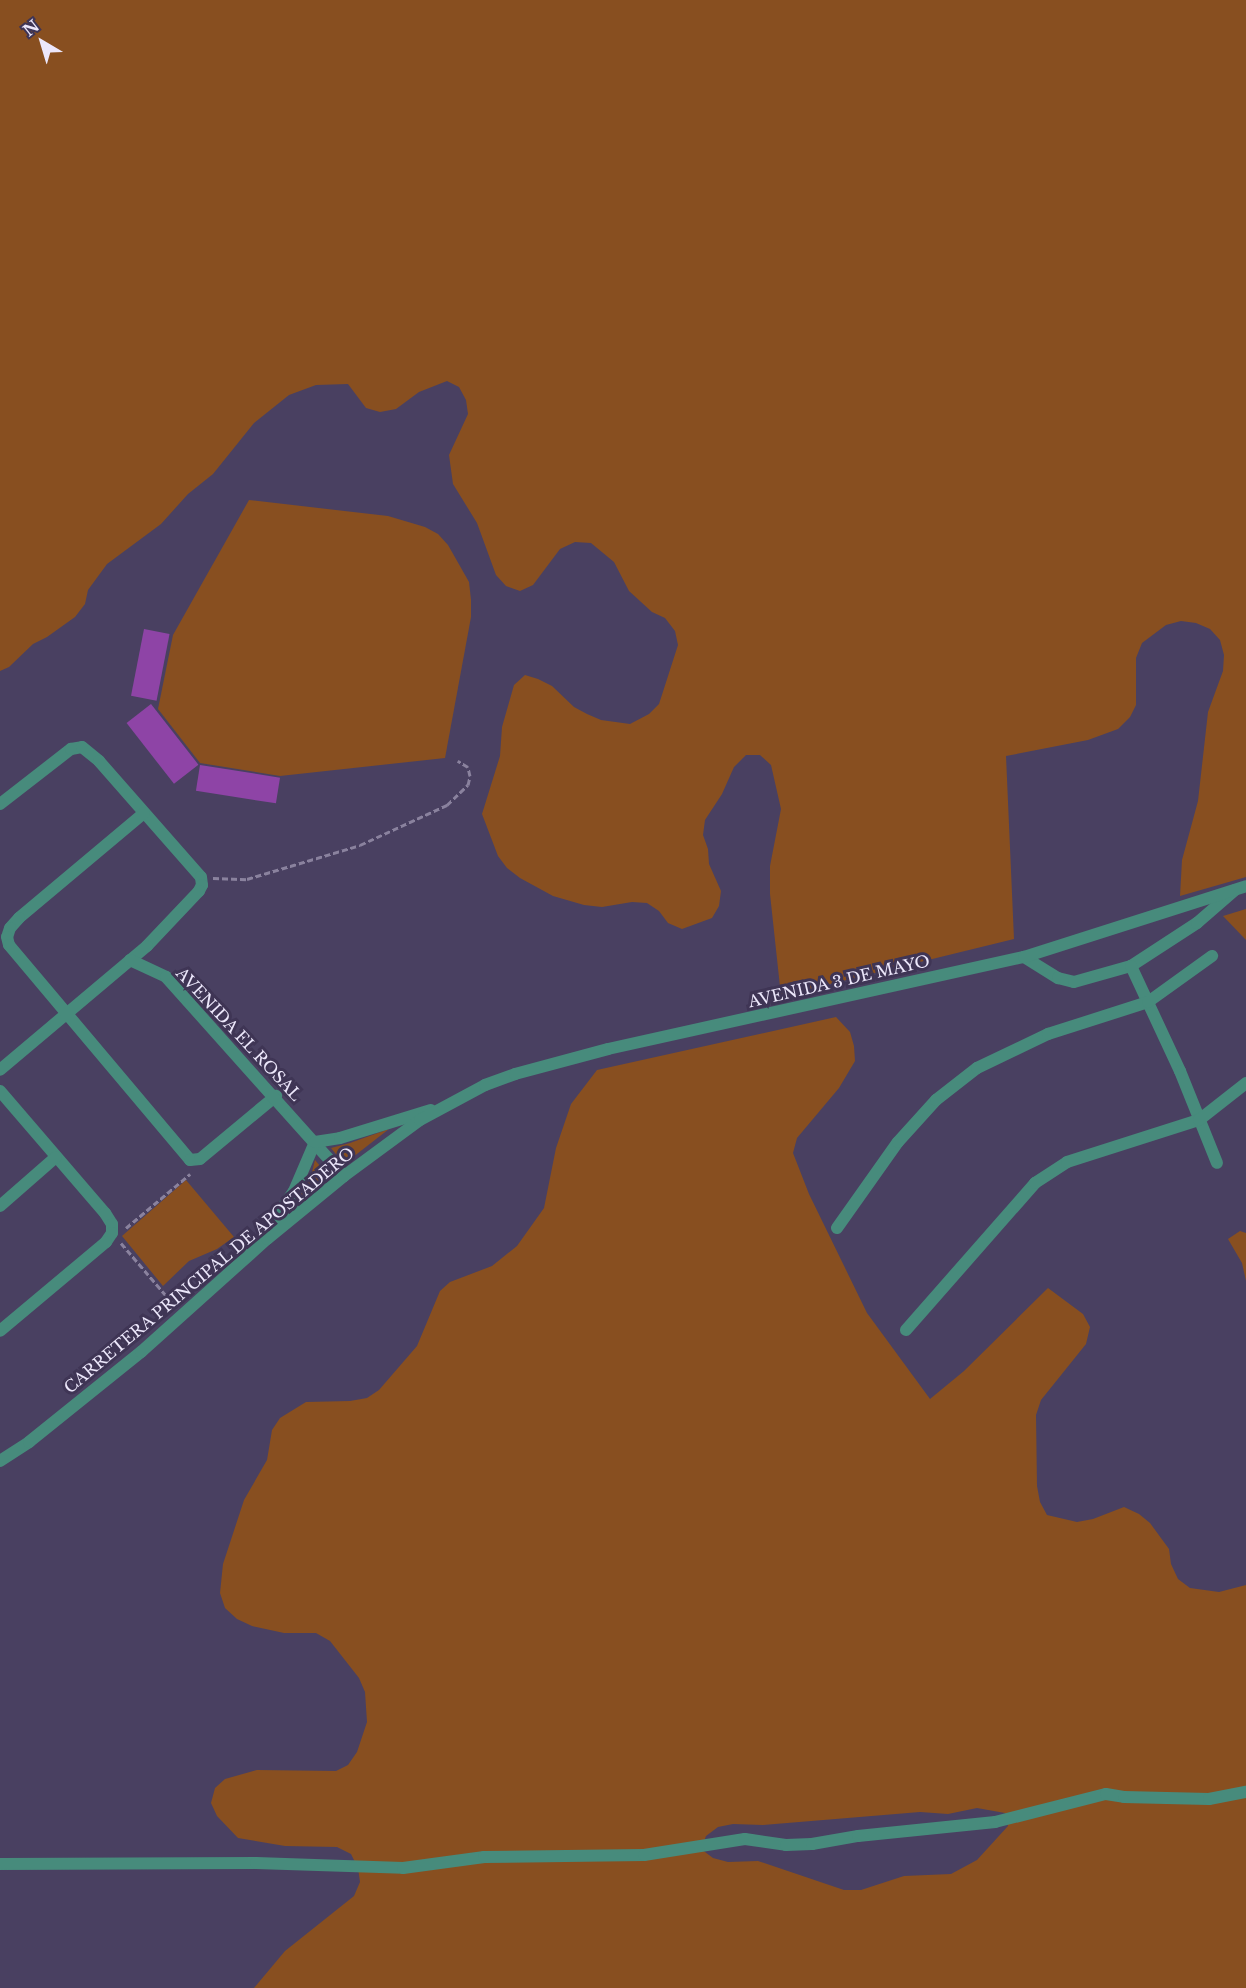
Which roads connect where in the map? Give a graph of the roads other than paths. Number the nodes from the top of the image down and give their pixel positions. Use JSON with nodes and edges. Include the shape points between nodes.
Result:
{"nodes":[{"id":1,"x":0,"y":804,"type":"edge"},
{"id":2,"x":144,"y":813,"type":"junction"},
{"id":3,"x":1240,"y":888,"type":"edge"},
{"id":4,"x":1212,"y":956,"type":"dead end"},
{"id":5,"x":1024,"y":957,"type":"junction"},
{"id":6,"x":130,"y":960,"type":"junction"},
{"id":7,"x":1131,"y":966,"type":"junction"},
{"id":8,"x":1148,"y":1002,"type":"junction"},
{"id":9,"x":67,"y":1013,"type":"junction"},
{"id":10,"x":0,"y":1070,"type":"edge"},
{"id":11,"x":1246,"y":1083,"type":"edge"},
{"id":12,"x":0,"y":1091,"type":"edge"},
{"id":13,"x":276,"y":1096,"type":"junction"},
{"id":14,"x":441,"y":1107,"type":"junction"},
{"id":15,"x":1199,"y":1120,"type":"junction"},
{"id":16,"x":315,"y":1142,"type":"junction"},
{"id":17,"x":56,"y":1157,"type":"junction"},
{"id":18,"x":1217,"y":1163,"type":"dead end"},
{"id":19,"x":344,"y":1176,"type":"junction"},
{"id":20,"x":0,"y":1206,"type":"edge"},
{"id":21,"x":837,"y":1228,"type":"dead end"},
{"id":22,"x":251,"y":1253,"type":"junction"},
{"id":23,"x":906,"y":1330,"type":"dead end"},
{"id":24,"x":0,"y":1331,"type":"edge"},
{"id":25,"x":0,"y":1461,"type":"edge"},
{"id":26,"x":1246,"y":1792,"type":"edge"},
{"id":27,"x":0,"y":1864,"type":"edge"}],
"edges":[{"from":1,"to":2,"type":"street","via":[[76,746],[89,751]]},
{"from":2,"to":6,"type":"street","via":[[201,877],[202,885]]},
{"from":2,"to":9,"type":"street","via":[[10,928],[9,945]]},
{"from":3,"to":5,"type":"street","name":"AVENIDA 3 DE MAYO"},
{"from":3,"to":7,"type":"street","via":[[1197,923]]},
{"from":4,"to":8,"type":"street"},
{"from":5,"to":7,"type":"street","via":[[1058,978],[1074,982]]},
{"from":5,"to":14,"type":"street","name":"AVENIDA 3 DE MAYO","via":[[608,1049],[515,1074]]},
{"from":6,"to":9,"type":"street"},
{"from":6,"to":13,"type":"street","name":"AVENIDA EL ROSAL","via":[[166,977]]},
{"from":7,"to":8,"type":"street"},
{"from":8,"to":15,"type":"street"},
{"from":8,"to":21,"type":"street","via":[[1048,1034],[977,1068],[936,1100],[898,1142]]},
{"from":9,"to":10,"type":"street"},
{"from":9,"to":13,"type":"street","via":[[190,1160],[200,1159]]},
{"from":11,"to":15,"type":"street"},
{"from":12,"to":17,"type":"street"},
{"from":13,"to":16,"type":"street","name":"AVENIDA EL ROSAL"},
{"from":14,"to":16,"type":"street"},
{"from":14,"to":19,"type":"street","name":"CARRETERA PRINCIPAL DE APOSTADERO"},
{"from":15,"to":18,"type":"street"},
{"from":15,"to":23,"type":"street","via":[[1067,1162],[1035,1183]]},
{"from":16,"to":19,"type":"street","name":"AVENIDA EL ROSAL"},
{"from":16,"to":22,"type":"street","via":[[294,1191]]},
{"from":17,"to":20,"type":"street"},
{"from":17,"to":24,"type":"street","via":[[105,1213],[112,1233]]},
{"from":19,"to":22,"type":"street","name":"CARRETERA PRINCIPAL DE APOSTADERO"},
{"from":22,"to":25,"type":"street","name":"CARRETERA PRINCIPAL DE APOSTADERO","via":[[29,1442]]},
{"from":26,"to":27,"type":"street","via":[[1209,1799],[1106,1794],[995,1822],[786,1845],[745,1839],[645,1855],[484,1857],[403,1869],[256,1863]]}]}
